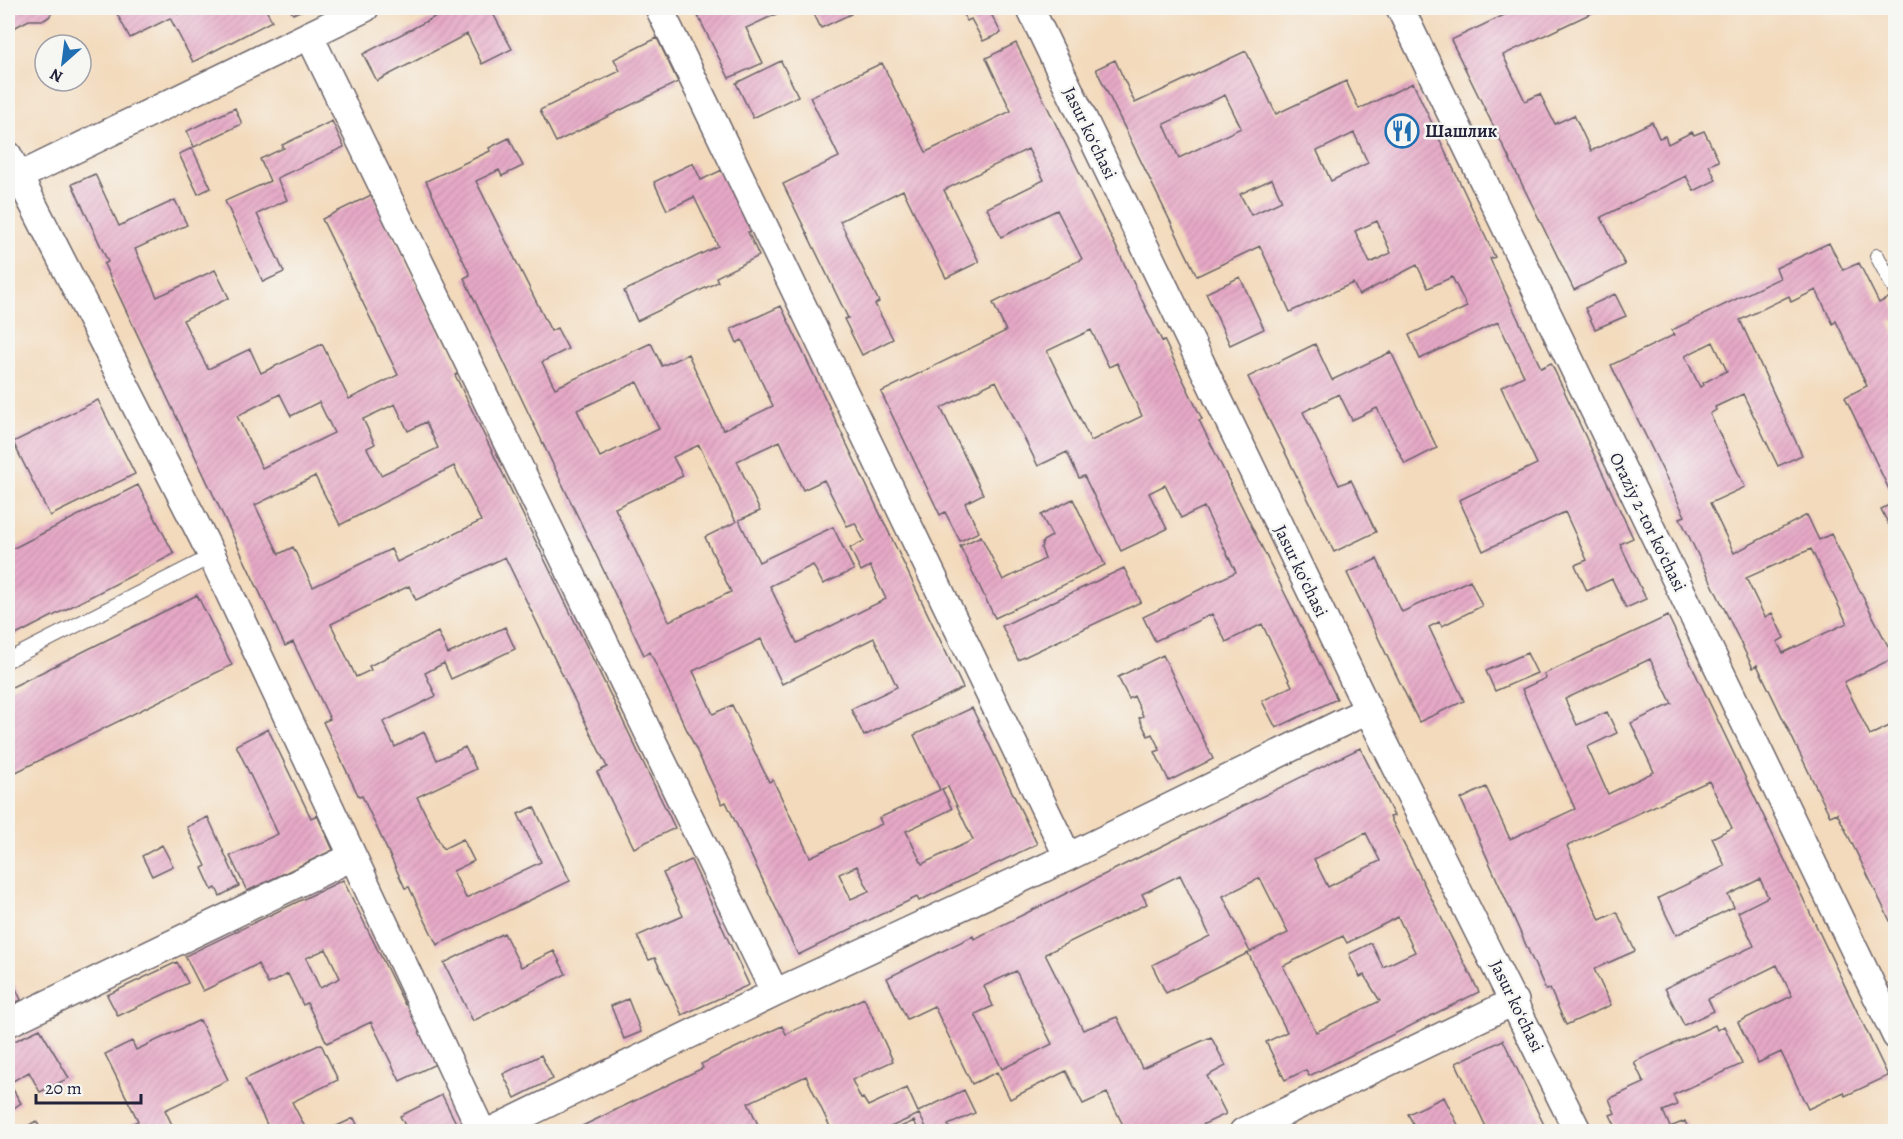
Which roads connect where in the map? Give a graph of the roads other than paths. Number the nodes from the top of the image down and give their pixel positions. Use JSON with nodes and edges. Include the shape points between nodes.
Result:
{"nodes":[{"id":1,"x":365,"y":8,"type":"edge"},
{"id":2,"x":659,"y":8,"type":"edge"},
{"id":3,"x":1030,"y":8,"type":"edge"},
{"id":4,"x":1400,"y":8,"type":"edge"},
{"id":5,"x":309,"y":35,"type":"junction"},
{"id":6,"x":13,"y":166,"type":"edge"},
{"id":7,"x":1877,"y":256,"type":"dead end"},
{"id":8,"x":1896,"y":292,"type":"edge"},
{"id":9,"x":212,"y":556,"type":"junction"},
{"id":10,"x":8,"y":660,"type":"edge"},
{"id":11,"x":1368,"y":710,"type":"junction"},
{"id":12,"x":352,"y":857,"type":"junction"},
{"id":13,"x":1068,"y":857,"type":"junction"},
{"id":14,"x":775,"y":993,"type":"junction"},
{"id":15,"x":1515,"y":1001,"type":"junction"},
{"id":16,"x":8,"y":1023,"type":"edge"},
{"id":17,"x":1896,"y":1036,"type":"edge"},
{"id":18,"x":482,"y":1131,"type":"edge"},
{"id":19,"x":489,"y":1131,"type":"edge"},
{"id":20,"x":1243,"y":1131,"type":"edge"},
{"id":21,"x":1578,"y":1131,"type":"edge"}],
"edges":[{"from":1,"to":5,"type":"street"},
{"from":2,"to":13,"type":"street"},
{"from":3,"to":11,"type":"street","name":"Jasur koʻchasi"},
{"from":4,"to":17,"type":"street","name":"Oraziy 2-tor koʻchasi"},
{"from":5,"to":6,"type":"street"},
{"from":5,"to":14,"type":"street"},
{"from":6,"to":9,"type":"street"},
{"from":7,"to":8,"type":"lane"},
{"from":9,"to":10,"type":"lane"},
{"from":9,"to":12,"type":"street"},
{"from":11,"to":13,"type":"street"},
{"from":11,"to":15,"type":"street","name":"Jasur koʻchasi"},
{"from":12,"to":16,"type":"street"},
{"from":12,"to":18,"type":"street"},
{"from":13,"to":14,"type":"street"},
{"from":14,"to":19,"type":"street"},
{"from":15,"to":20,"type":"street"},
{"from":15,"to":21,"type":"street","name":"Jasur koʻchasi"}]}
